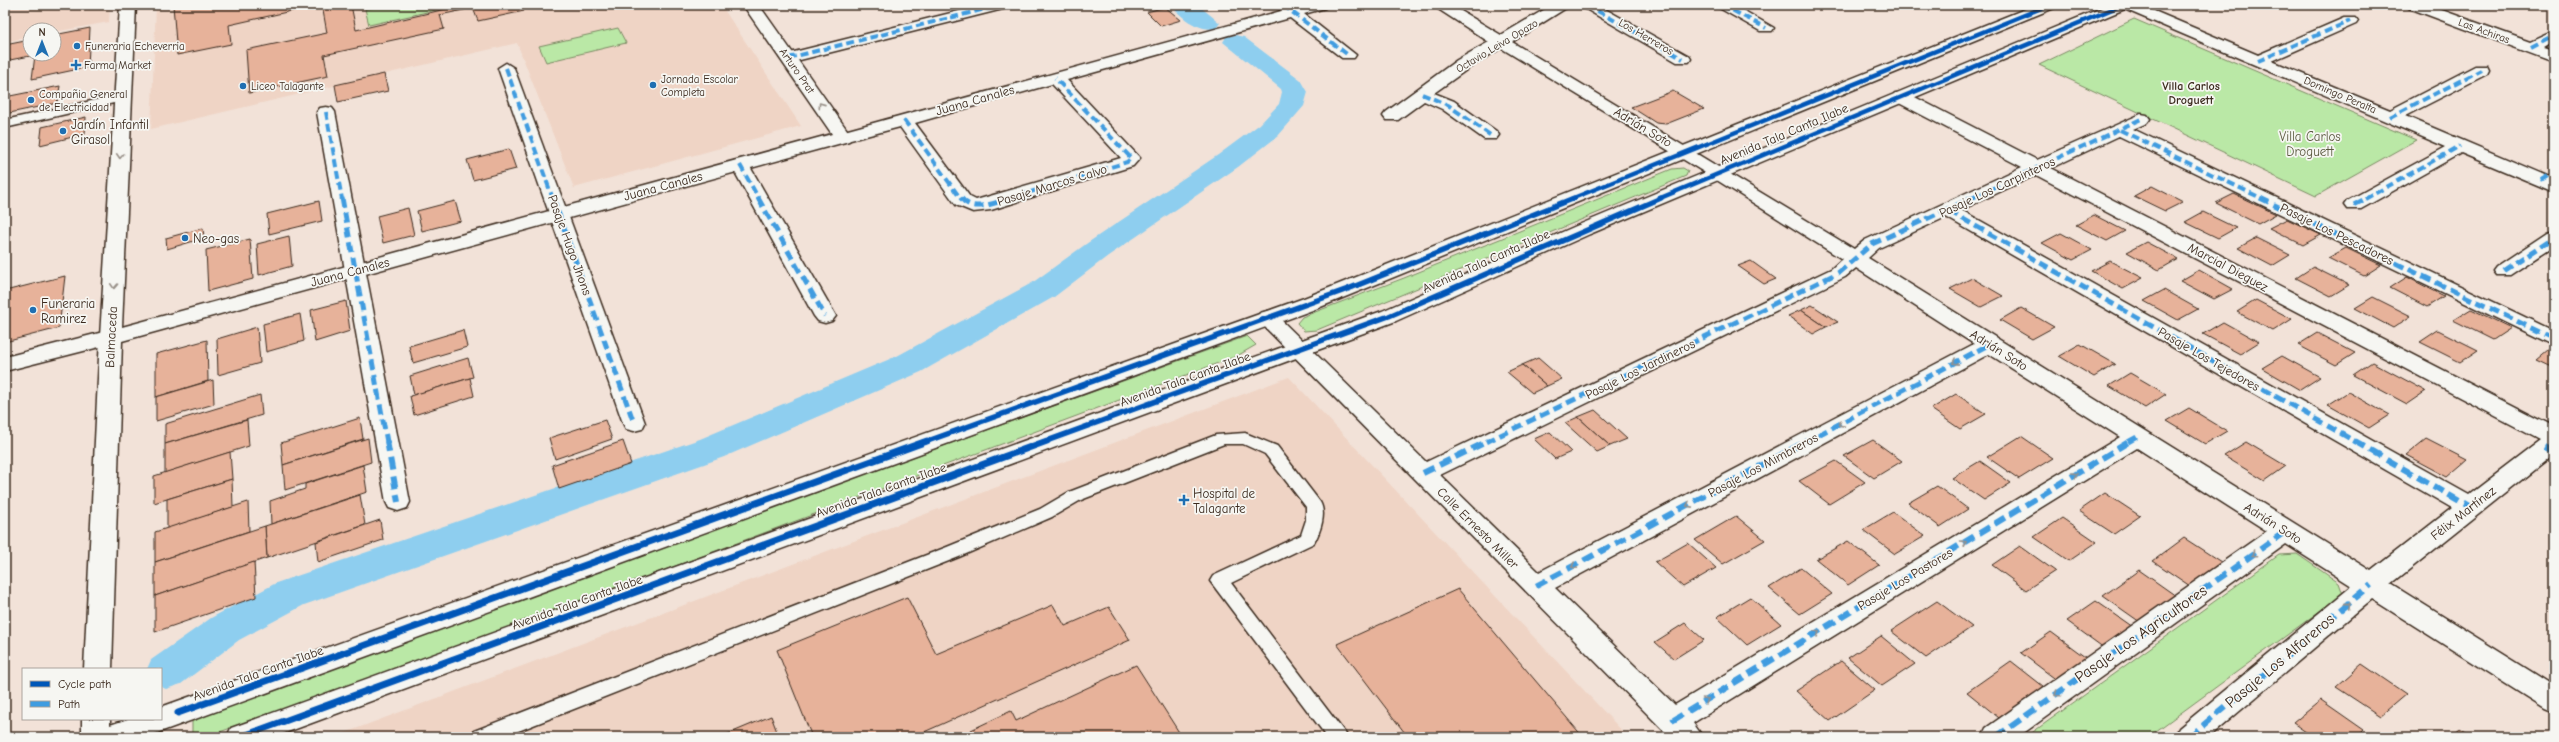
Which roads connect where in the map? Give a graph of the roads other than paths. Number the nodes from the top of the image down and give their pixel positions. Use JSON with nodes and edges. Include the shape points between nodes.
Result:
{"nodes":[{"id":1,"x":128,"y":5,"type":"edge"},
{"id":2,"x":751,"y":5,"type":"edge"},
{"id":3,"x":1002,"y":5,"type":"edge"},
{"id":4,"x":1320,"y":5,"type":"edge"},
{"id":5,"x":1440,"y":5,"type":"edge"},
{"id":6,"x":1563,"y":5,"type":"edge"},
{"id":7,"x":1587,"y":5,"type":"edge"},
{"id":8,"x":1722,"y":5,"type":"edge"},
{"id":9,"x":2049,"y":5,"type":"edge"},
{"id":10,"x":2122,"y":5,"type":"edge"},
{"id":11,"x":2126,"y":5,"type":"edge"},
{"id":12,"x":2414,"y":5,"type":"edge"},
{"id":13,"x":1288,"y":9,"type":"edge"},
{"id":14,"x":2350,"y":21,"type":"dead end"},
{"id":15,"x":1766,"y":28,"type":"dead end"},
{"id":16,"x":2554,"y":36,"type":"edge"},
{"id":17,"x":1501,"y":42,"type":"junction"},
{"id":18,"x":2531,"y":48,"type":"junction"},
{"id":19,"x":1348,"y":55,"type":"dead end"},
{"id":20,"x":2554,"y":57,"type":"edge"},
{"id":21,"x":788,"y":58,"type":"junction"},
{"id":22,"x":1683,"y":59,"type":"dead end"},
{"id":23,"x":2258,"y":61,"type":"junction"},
{"id":24,"x":506,"y":68,"type":"dead end"},
{"id":25,"x":2481,"y":70,"type":"dead end"},
{"id":26,"x":1055,"y":78,"type":"junction"},
{"id":27,"x":1422,"y":94,"type":"junction"},
{"id":28,"x":1901,"y":96,"type":"junction"},
{"id":29,"x":123,"y":98,"type":"junction"},
{"id":30,"x":326,"y":112,"type":"dead end"},
{"id":31,"x":1392,"y":116,"type":"dead end"},
{"id":32,"x":2390,"y":117,"type":"junction"},
{"id":33,"x":2141,"y":119,"type":"dead end"},
{"id":34,"x":904,"y":120,"type":"junction"},
{"id":35,"x":5,"y":124,"type":"edge"},
{"id":36,"x":2120,"y":130,"type":"junction"},
{"id":37,"x":1490,"y":135,"type":"dead end"},
{"id":38,"x":843,"y":137,"type":"junction"},
{"id":39,"x":2460,"y":146,"type":"junction"},
{"id":40,"x":1684,"y":152,"type":"junction"},
{"id":41,"x":740,"y":165,"type":"junction"},
{"id":42,"x":2037,"y":168,"type":"junction"},
{"id":43,"x":1719,"y":173,"type":"junction"},
{"id":44,"x":2549,"y":179,"type":"edge"},
{"id":45,"x":2354,"y":205,"type":"dead end"},
{"id":46,"x":1949,"y":211,"type":"junction"},
{"id":47,"x":559,"y":214,"type":"junction"},
{"id":48,"x":2554,"y":236,"type":"edge"},
{"id":49,"x":1854,"y":259,"type":"junction"},
{"id":50,"x":355,"y":270,"type":"junction"},
{"id":51,"x":2502,"y":271,"type":"dead end"},
{"id":52,"x":825,"y":316,"type":"dead end"},
{"id":53,"x":1267,"y":318,"type":"junction"},
{"id":54,"x":111,"y":337,"type":"junction"},
{"id":55,"x":2554,"y":339,"type":"edge"},
{"id":56,"x":1990,"y":344,"type":"junction"},
{"id":57,"x":1298,"y":349,"type":"junction"},
{"id":58,"x":5,"y":364,"type":"edge"},
{"id":59,"x":634,"y":423,"type":"dead end"},
{"id":60,"x":2137,"y":437,"type":"junction"},
{"id":61,"x":2552,"y":445,"type":"edge"},
{"id":62,"x":1423,"y":473,"type":"junction"},
{"id":63,"x":398,"y":502,"type":"dead end"},
{"id":64,"x":2470,"y":507,"type":"junction"},
{"id":65,"x":2286,"y":531,"type":"junction"},
{"id":66,"x":2371,"y":585,"type":"junction"},
{"id":67,"x":1536,"y":586,"type":"junction"},
{"id":68,"x":98,"y":668,"type":"edge"},
{"id":69,"x":2554,"y":700,"type":"edge"},
{"id":70,"x":162,"y":719,"type":"edge"},
{"id":71,"x":96,"y":720,"type":"edge"},
{"id":72,"x":159,"y":720,"type":"edge"},
{"id":73,"x":1681,"y":729,"type":"edge"},
{"id":74,"x":96,"y":737,"type":"edge"},
{"id":75,"x":112,"y":737,"type":"edge"},
{"id":76,"x":242,"y":737,"type":"edge"},
{"id":77,"x":481,"y":737,"type":"edge"},
{"id":78,"x":1338,"y":737,"type":"edge"},
{"id":79,"x":1996,"y":737,"type":"edge"},
{"id":80,"x":2189,"y":737,"type":"edge"}],
"edges":[{"from":1,"to":29,"type":"street","name":"Balmaceda"},
{"from":2,"to":21,"type":"street","name":"Arturo Prat"},
{"from":3,"to":21,"type":"street"},
{"from":4,"to":13,"type":"street","name":"Juana Canales"},
{"from":5,"to":17,"type":"street","name":"Adrián Soto"},
{"from":6,"to":17,"type":"street","name":"Octavio Leiva Opazo"},
{"from":7,"to":22,"type":"street","name":"Los Herreros"},
{"from":8,"to":15,"type":"street"},
{"from":9,"to":40,"type":"street","name":"Avenida Tala Canta Ilabe"},
{"from":10,"to":28,"type":"street","name":"Avenida Tala Canta Ilabe"},
{"from":11,"to":23,"type":"street","name":"Domingo Peralta"},
{"from":12,"to":18,"type":"street","name":"Las Achiras"},
{"from":13,"to":19,"type":"street"},
{"from":13,"to":26,"type":"street","name":"Juana Canales"},
{"from":14,"to":23,"type":"street"},
{"from":16,"to":18,"type":"street"},
{"from":17,"to":27,"type":"street","name":"Octavio Leiva Opazo","via":[[1463,64]]},
{"from":17,"to":40,"type":"street","name":"Adrián Soto"},
{"from":18,"to":20,"type":"street","name":"Las Achiras"},
{"from":38,"to":21,"type":"street","name":"Arturo Prat","one_way":true},
{"from":23,"to":32,"type":"street","name":"Domingo Peralta"},
{"from":24,"to":47,"type":"street","name":"Pasaje Hugo Jhons"},
{"from":25,"to":32,"type":"street"},
{"from":26,"to":34,"type":"street","name":"Juana Canales"},
{"from":26,"to":34,"type":"street","name":"Pasaje Marcos Calvo","via":[[1131,158],[1128,162],[984,206],[973,206],[963,202]]},
{"from":27,"to":31,"type":"street","name":"Octavio Leiva Opazo"},
{"from":27,"to":37,"type":"street","via":[[1448,105]]},
{"from":28,"to":42,"type":"street","name":"Marcial Dieguez"},
{"from":28,"to":43,"type":"street","name":"Avenida Tala Canta Ilabe"},
{"from":29,"to":35,"type":"lane"},
{"from":29,"to":54,"type":"street","name":"Balmaceda","one_way":true},
{"from":30,"to":50,"type":"street"},
{"from":32,"to":39,"type":"street","name":"Domingo Peralta"},
{"from":33,"to":36,"type":"street","name":"Pasaje Los Carpinteros"},
{"from":34,"to":38,"type":"street","name":"Juana Canales"},
{"from":36,"to":42,"type":"street","name":"Pasaje Los Carpinteros"},
{"from":36,"to":55,"type":"street","name":"Pasaje Los Pescadores"},
{"from":38,"to":41,"type":"street","name":"Juana Canales"},
{"from":39,"to":44,"type":"street","name":"Domingo Peralta"},
{"from":39,"to":45,"type":"street"},
{"from":40,"to":43,"type":"street","name":"Adrián Soto"},
{"from":40,"to":53,"type":"street","name":"Avenida Tala Canta Ilabe","via":[[1458,245]]},
{"from":41,"to":47,"type":"street","name":"Juana Canales"},
{"from":41,"to":52,"type":"street"},
{"from":42,"to":46,"type":"street","name":"Pasaje Los Carpinteros"},
{"from":42,"to":61,"type":"street","name":"Marcial Dieguez"},
{"from":43,"to":49,"type":"street","name":"Adrián Soto"},
{"from":43,"to":57,"type":"street","name":"Avenida Tala Canta Ilabe","via":[[1389,316]]},
{"from":46,"to":49,"type":"street","name":"Pasaje Los Carpinteros","via":[[1872,244]]},
{"from":46,"to":64,"type":"street","name":"Pasaje Los Tejedores"},
{"from":47,"to":50,"type":"street","name":"Juana Canales"},
{"from":47,"to":59,"type":"street","name":"Pasaje Hugo Jhons"},
{"from":48,"to":51,"type":"street"},
{"from":49,"to":56,"type":"street","name":"Adrián Soto"},
{"from":49,"to":62,"type":"street","name":"Pasaje Los Jardineros","via":[[1838,273]]},
{"from":50,"to":54,"type":"street","name":"Juana Canales"},
{"from":50,"to":63,"type":"street"},
{"from":53,"to":57,"type":"street","name":"Calle Ernesto Miller"},
{"from":53,"to":70,"type":"street","name":"Avenida Tala Canta Ilabe"},
{"from":54,"to":58,"type":"street","name":"Juana Canales"},
{"from":54,"to":68,"type":"street","name":"Balmaceda"},
{"from":56,"to":60,"type":"street","name":"Adrián Soto"},
{"from":56,"to":67,"type":"street","name":"Pasaje Los Mimbreros","one_way":true},
{"from":57,"to":62,"type":"street","name":"Calle Ernesto Miller"},
{"from":57,"to":76,"type":"street","name":"Avenida Tala Canta Ilabe"},
{"from":60,"to":65,"type":"street","name":"Adrián Soto"},
{"from":73,"to":60,"type":"street","name":"Pasaje Los Pastores","one_way":true},
{"from":61,"to":64,"type":"street","name":"Félix Martínez"},
{"from":62,"to":67,"type":"street","name":"Calle Ernesto Miller"},
{"from":64,"to":66,"type":"street","name":"Félix Martínez"},
{"from":65,"to":66,"type":"street","name":"Adrián Soto"},
{"from":65,"to":79,"type":"street","name":"Pasaje Los Agricultores","one_way":true},
{"from":66,"to":69,"type":"street","name":"Adrián Soto"},
{"from":80,"to":66,"type":"street","name":"Pasaje Los Alfareros","one_way":true},
{"from":67,"to":73,"type":"street","name":"Calle Ernesto Miller"},
{"from":71,"to":74,"type":"street"},
{"from":72,"to":75,"type":"street","name":"Avenida Tala Canta Ilabe"},
{"from":77,"to":78,"type":"lane","via":[[953,552],[1046,513],[1075,496],[1115,480],[1222,439],[1245,438],[1271,450],[1314,506],[1314,520],[1308,539],[1219,581]]}]}
